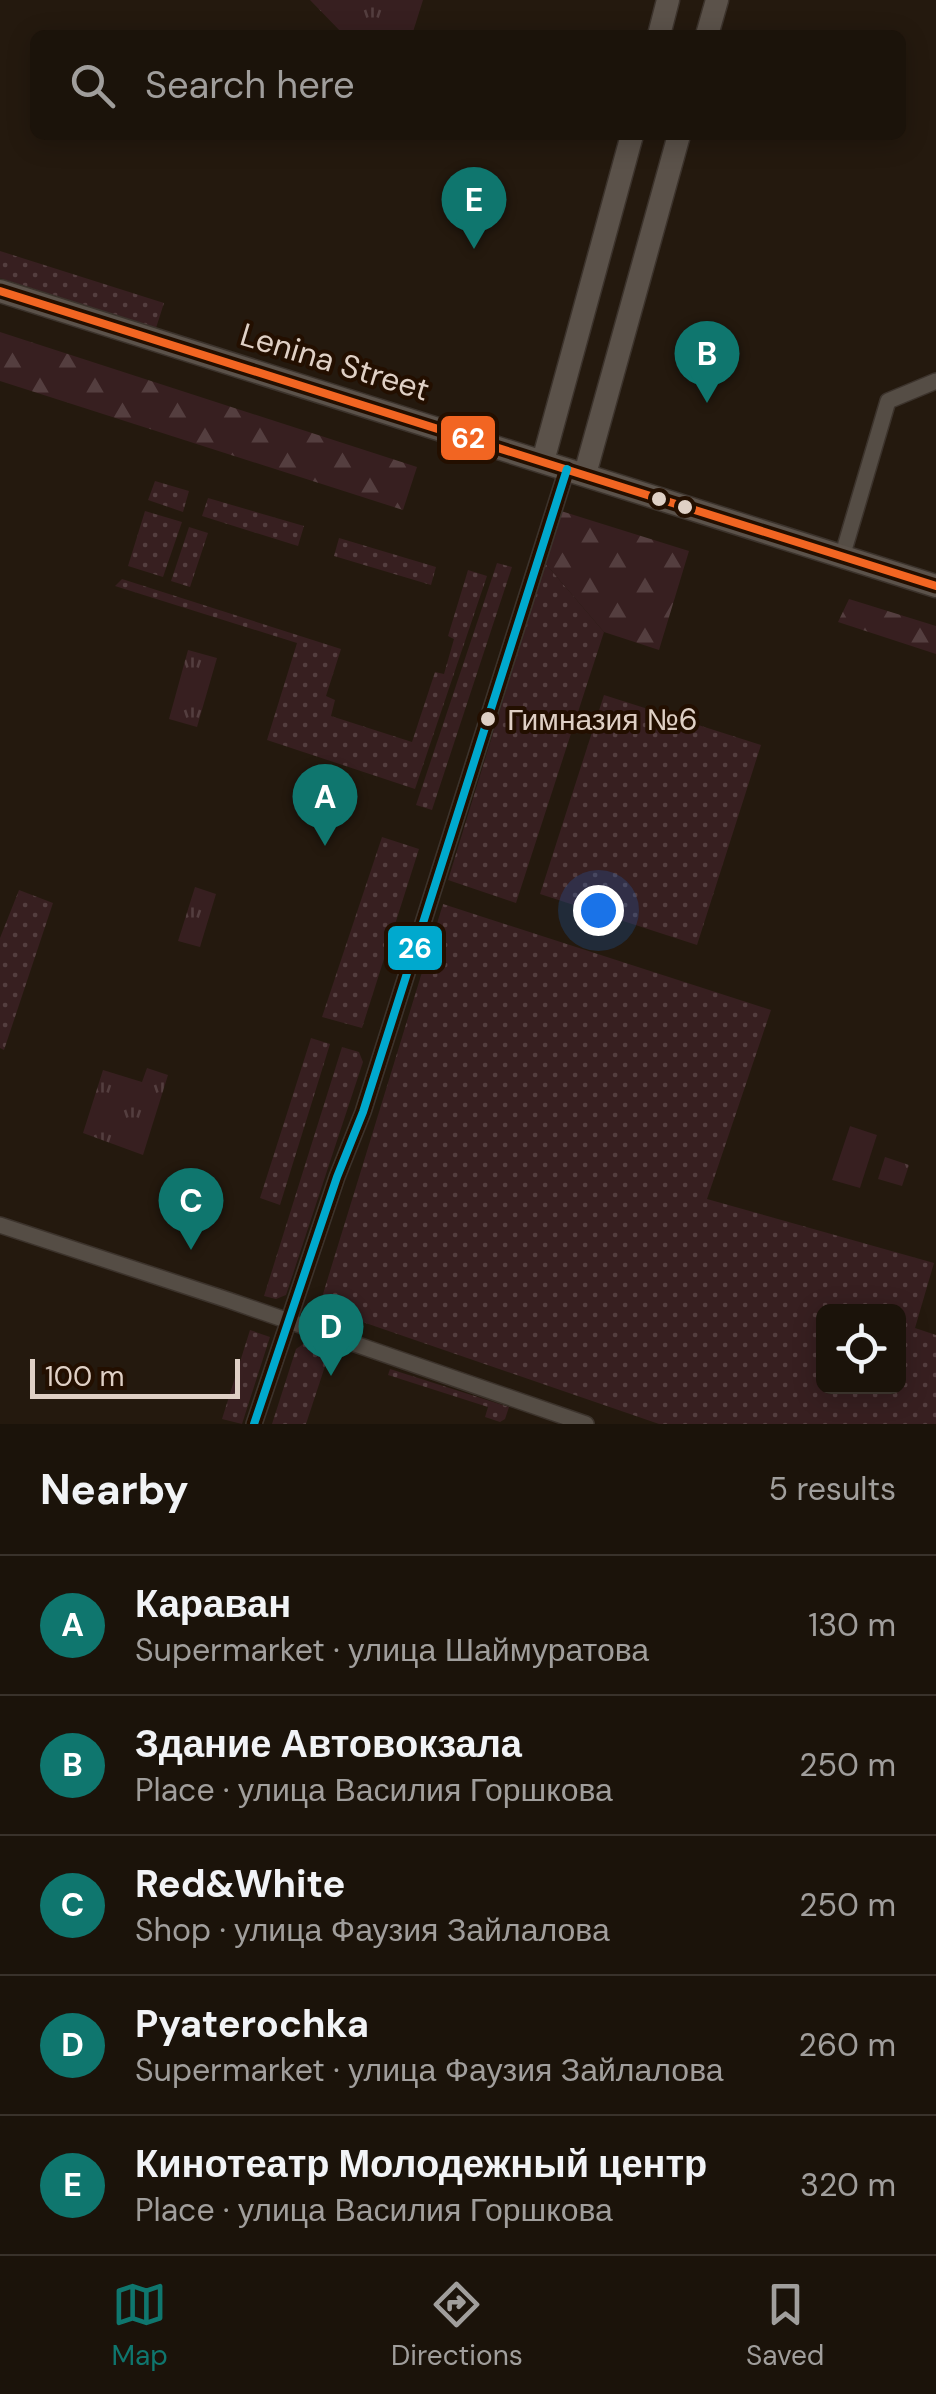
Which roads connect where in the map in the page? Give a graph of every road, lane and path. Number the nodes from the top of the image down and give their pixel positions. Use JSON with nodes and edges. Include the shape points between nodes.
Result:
{"nodes":[{"id":1,"x":668,"y":0,"type":"edge"},
{"id":2,"x":716,"y":0,"type":"edge"},
{"id":3,"x":660,"y":30,"type":"edge"},
{"id":4,"x":708,"y":30,"type":"edge"},
{"id":5,"x":631,"y":140,"type":"edge"},
{"id":6,"x":678,"y":140,"type":"edge"},
{"id":7,"x":0,"y":291,"type":"edge"},
{"id":8,"x":586,"y":308,"type":"junction"},
{"id":9,"x":628,"y":319,"type":"junction"},
{"id":10,"x":936,"y":381,"type":"edge"},
{"id":11,"x":543,"y":461,"type":"junction"},
{"id":12,"x":576,"y":472,"type":"junction"},
{"id":13,"x":842,"y":557,"type":"junction"},
{"id":14,"x":936,"y":586,"type":"edge"},
{"id":15,"x":0,"y":1225,"type":"edge"},
{"id":16,"x":289,"y":1322,"type":"junction"},
{"id":17,"x":254,"y":1424,"type":"edge"},
{"id":18,"x":586,"y":1424,"type":"edge"}],
"edges":[{"from":1,"to":3,"type":"main road"},
{"from":2,"to":4,"type":"main road"},
{"from":5,"to":8,"type":"main road"},
{"from":6,"to":9,"type":"main road"},
{"from":7,"to":11,"type":"main road","name":"Lenina Street"},
{"from":8,"to":9,"type":"main road"},
{"from":8,"to":11,"type":"main road"},
{"from":9,"to":12,"type":"main road"},
{"from":10,"to":13,"type":"street","via":[[888,401]]},
{"from":11,"to":12,"type":"main road","name":"Lenina Street"},
{"from":12,"to":13,"type":"main road","name":"Lenina Street"},
{"from":12,"to":16,"type":"street"},
{"from":13,"to":14,"type":"main road","name":"Lenina Street"},
{"from":15,"to":16,"type":"street"},
{"from":16,"to":17,"type":"street"},
{"from":16,"to":18,"type":"street"}]}
